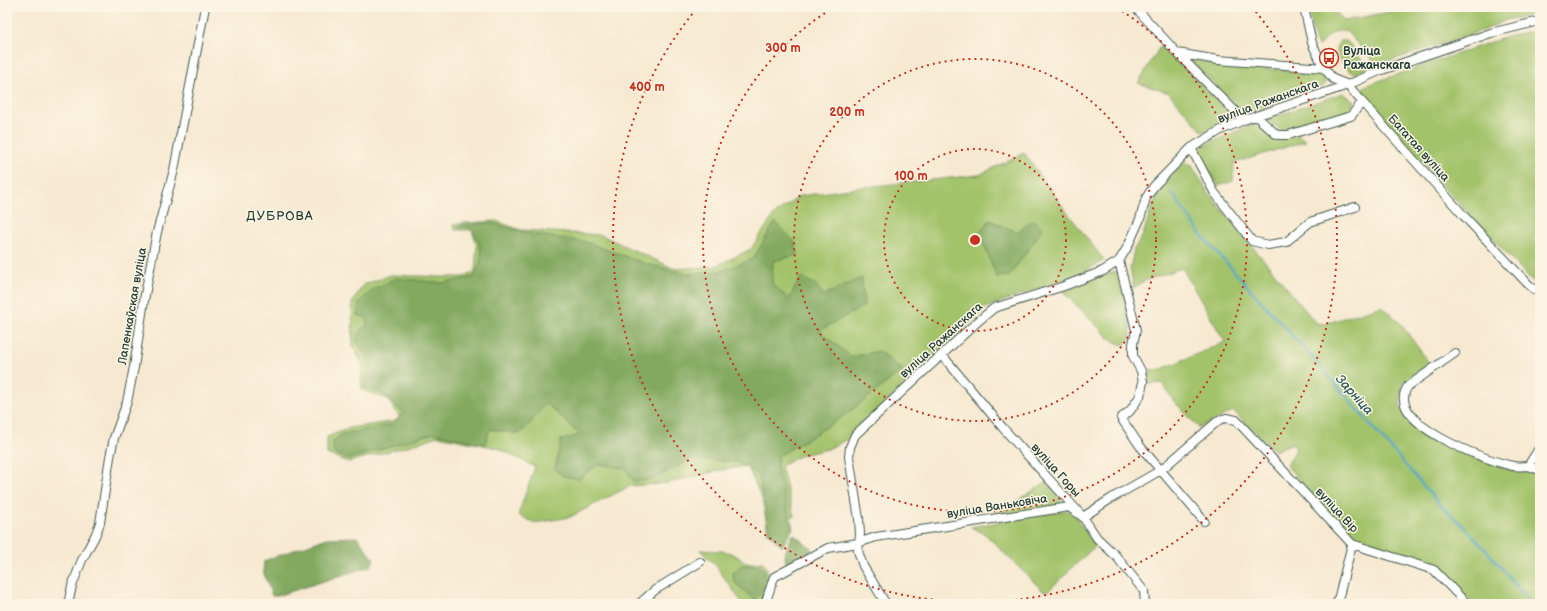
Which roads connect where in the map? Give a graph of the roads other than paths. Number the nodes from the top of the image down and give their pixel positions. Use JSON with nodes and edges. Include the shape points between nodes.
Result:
{"nodes":[{"id":1,"x":205,"y":7,"type":"edge"},
{"id":2,"x":1135,"y":7,"type":"edge"},
{"id":3,"x":1304,"y":7,"type":"edge"},
{"id":4,"x":1540,"y":21,"type":"edge"},
{"id":5,"x":1177,"y":53,"type":"junction"},
{"id":6,"x":1324,"y":68,"type":"junction"},
{"id":7,"x":1348,"y":85,"type":"junction"},
{"id":8,"x":1362,"y":102,"type":"junction"},
{"id":9,"x":1256,"y":116,"type":"junction"},
{"id":10,"x":1244,"y":120,"type":"junction"},
{"id":11,"x":1191,"y":148,"type":"junction"},
{"id":12,"x":1355,"y":207,"type":"dead end"},
{"id":13,"x":1119,"y":260,"type":"junction"},
{"id":14,"x":1540,"y":294,"type":"edge"},
{"id":15,"x":1455,"y":353,"type":"dead end"},
{"id":16,"x":942,"y":355,"type":"junction"},
{"id":17,"x":1540,"y":447,"type":"edge"},
{"id":18,"x":1528,"y":466,"type":"junction"},
{"id":19,"x":1161,"y":470,"type":"junction"},
{"id":20,"x":1540,"y":470,"type":"edge"},
{"id":21,"x":1083,"y":517,"type":"junction"},
{"id":22,"x":1204,"y":521,"type":"dead end"},
{"id":23,"x":858,"y":543,"type":"junction"},
{"id":24,"x":1352,"y":544,"type":"junction"},
{"id":25,"x":700,"y":562,"type":"dead end"},
{"id":26,"x":68,"y":604,"type":"edge"},
{"id":27,"x":639,"y":604,"type":"edge"},
{"id":28,"x":765,"y":604,"type":"edge"},
{"id":29,"x":886,"y":604,"type":"edge"},
{"id":30,"x":1145,"y":604,"type":"edge"},
{"id":31,"x":1337,"y":604,"type":"edge"},
{"id":32,"x":1467,"y":604,"type":"edge"}],
"edges":[{"from":1,"to":26,"type":"street","name":"Лапенкаўская вуліца","via":[[174,170],[153,255],[128,395],[110,457],[100,523],[82,560]]},
{"from":2,"to":5,"type":"street"},
{"from":3,"to":6,"type":"street","name":"Багатая вуліца","via":[[1312,43]]},
{"from":4,"to":7,"type":"street","name":"вуліца Ражанскага","via":[[1491,33]]},
{"from":5,"to":6,"type":"street","via":[[1218,60]]},
{"from":5,"to":10,"type":"street"},
{"from":6,"to":7,"type":"street","name":"Багатая вуліца","via":[[1333,79]]},
{"from":7,"to":8,"type":"street","name":"Багатая вуліца"},
{"from":7,"to":9,"type":"street","name":"вуліца Ражанскага"},
{"from":8,"to":9,"type":"street","via":[[1351,116],[1288,135],[1277,135]]},
{"from":8,"to":14,"type":"street","name":"Багатая вуліца","via":[[1464,216]]},
{"from":9,"to":10,"type":"street","name":"вуліца Ражанскага"},
{"from":10,"to":11,"type":"street","name":"вуліца Ражанскага"},
{"from":11,"to":12,"type":"street","via":[[1214,192],[1252,241],[1268,245],[1286,242],[1310,222]]},
{"from":11,"to":13,"type":"street","name":"вуліца Ражанскага","via":[[1154,186],[1146,198],[1128,246]]},
{"from":13,"to":16,"type":"street","name":"вуліца Ражанскага","via":[[1103,271],[1064,286],[994,308]]},
{"from":13,"to":19,"type":"street","via":[[1136,330],[1133,356],[1142,371],[1143,382],[1140,396],[1130,411],[1121,418],[1140,446]]},
{"from":15,"to":18,"type":"street","via":[[1408,386],[1403,398],[1405,407],[1434,435],[1468,452],[1514,466]]},
{"from":16,"to":21,"type":"street","name":"вуліца Горы"},
{"from":16,"to":23,"type":"street","name":"вуліца Ражанскага","via":[[855,435],[849,457],[859,519]]},
{"from":17,"to":18,"type":"street"},
{"from":18,"to":20,"type":"street"},
{"from":19,"to":21,"type":"street"},
{"from":19,"to":22,"type":"street"},
{"from":19,"to":24,"type":"street","name":"вуліца Вір","via":[[1219,420],[1236,420]]},
{"from":21,"to":23,"type":"street","name":"вуліца Ваньковіча","via":[[1069,507],[876,537]]},
{"from":21,"to":30,"type":"street","name":"вуліца Горы","via":[[1097,538],[1116,556],[1144,591]]},
{"from":23,"to":28,"type":"street","name":"вуліца Ваньковіча","via":[[828,548],[774,577]]},
{"from":23,"to":29,"type":"street","via":[[863,566]]},
{"from":24,"to":31,"type":"street"},
{"from":24,"to":32,"type":"street","name":"вуліца Вір","via":[[1434,570]]},
{"from":25,"to":27,"type":"street","via":[[655,590]]}]}
